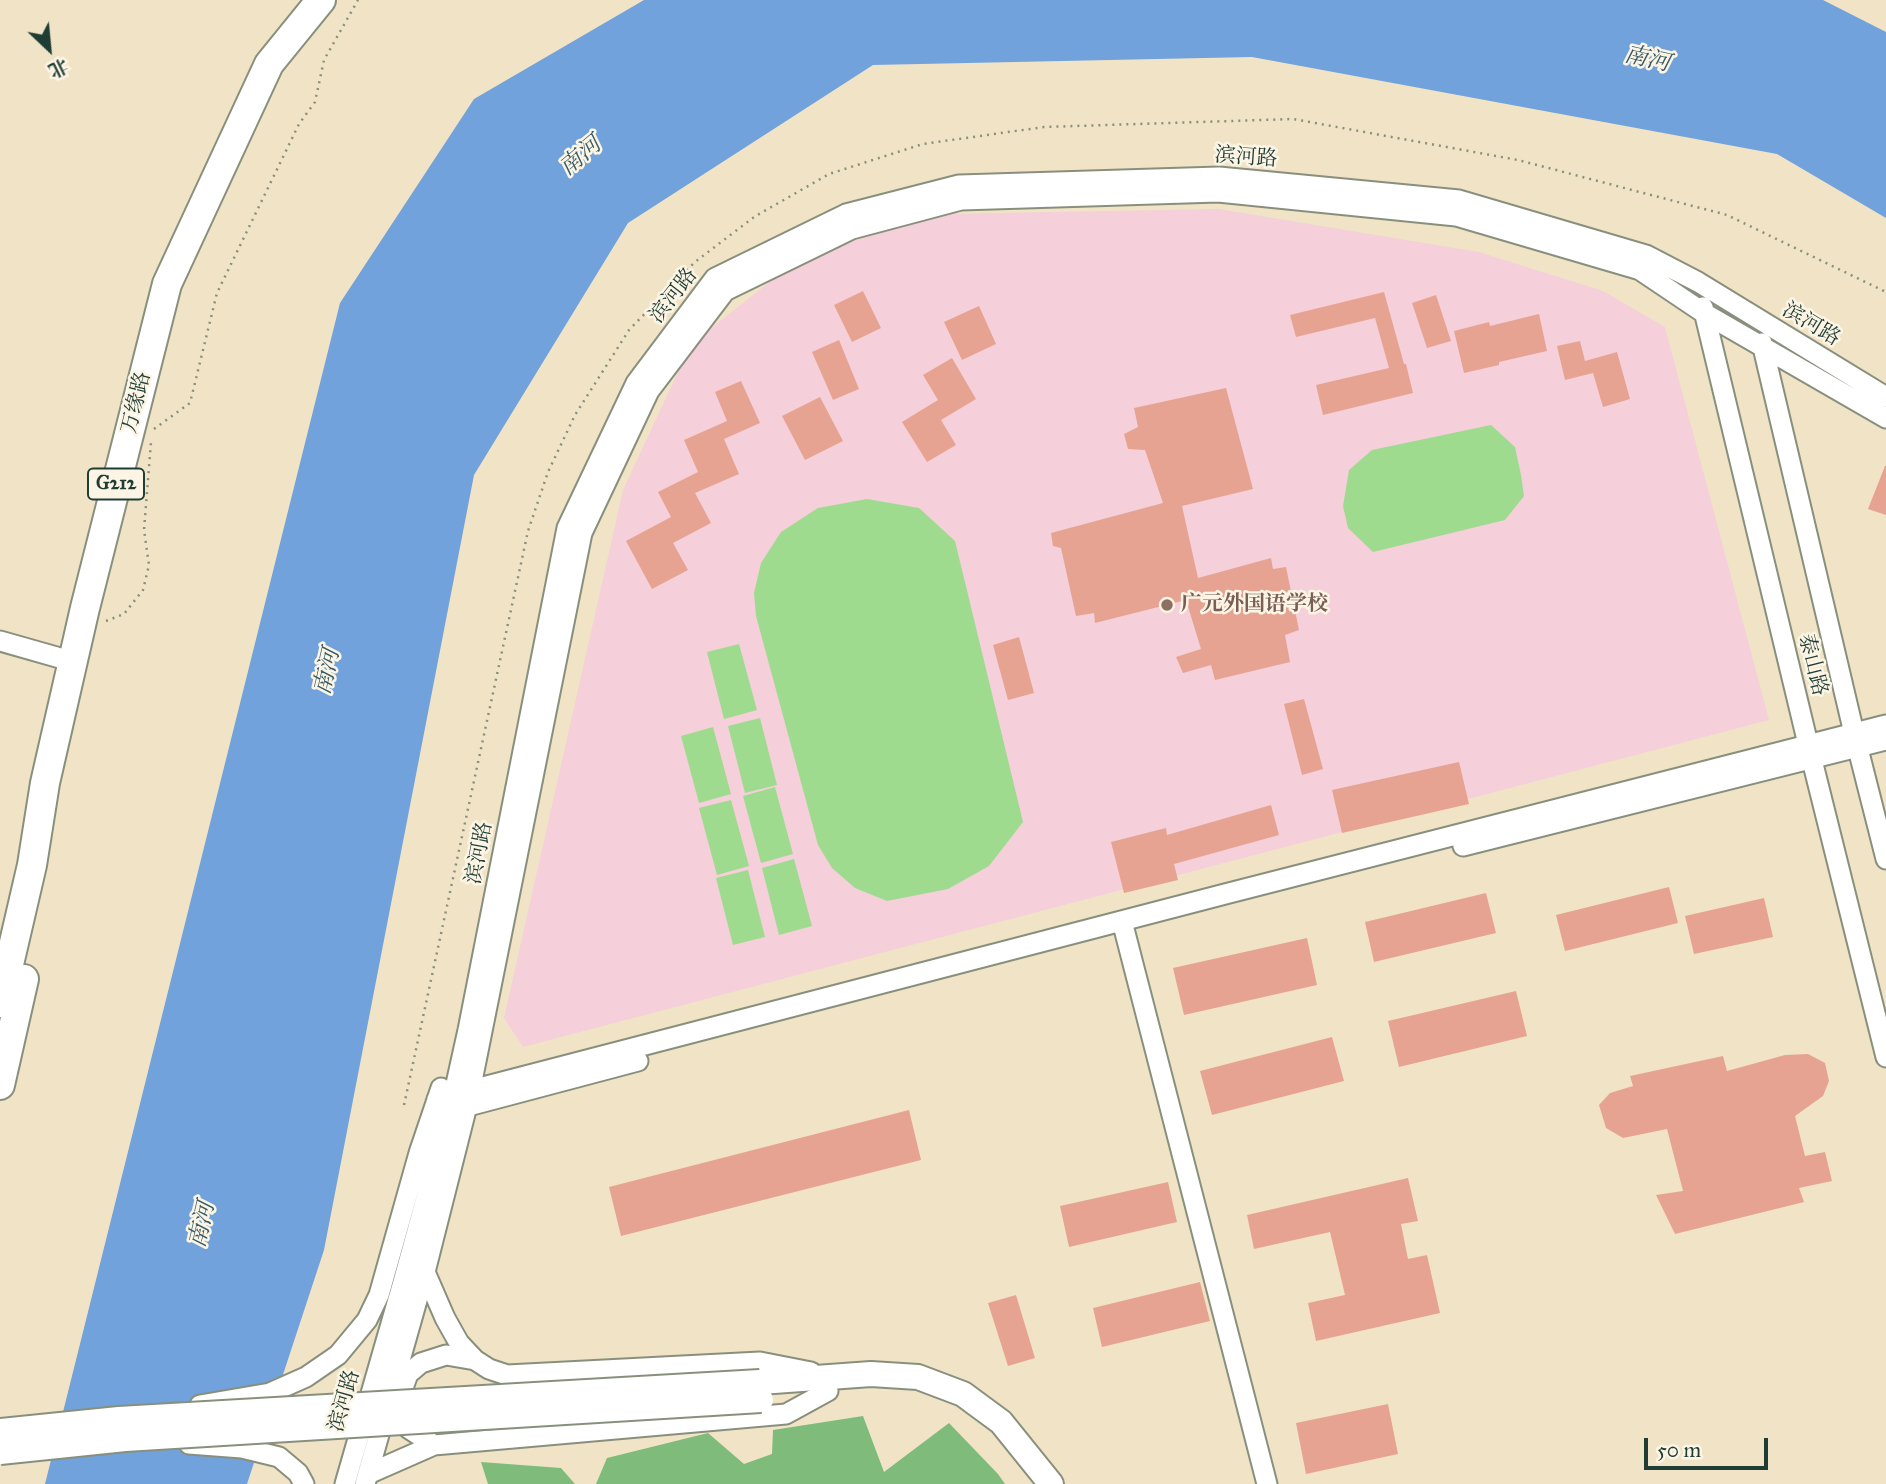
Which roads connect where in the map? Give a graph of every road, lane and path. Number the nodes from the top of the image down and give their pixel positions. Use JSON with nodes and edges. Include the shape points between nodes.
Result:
{"nodes":[{"id":1,"x":304,"y":0,"type":"edge"},
{"id":2,"x":321,"y":0,"type":"edge"},
{"id":3,"x":358,"y":0,"type":"edge"},
{"id":4,"x":1698,"y":282,"type":"junction"},
{"id":5,"x":1886,"y":292,"type":"edge"},
{"id":6,"x":1704,"y":313,"type":"junction"},
{"id":7,"x":1755,"y":318,"type":"junction"},
{"id":8,"x":1763,"y":348,"type":"junction"},
{"id":9,"x":1886,"y":397,"type":"edge"},
{"id":10,"x":1886,"y":418,"type":"edge"},
{"id":11,"x":80,"y":631,"type":"junction"},
{"id":12,"x":0,"y":641,"type":"edge"},
{"id":13,"x":60,"y":659,"type":"junction"},
{"id":14,"x":1886,"y":724,"type":"edge"},
{"id":15,"x":1856,"y":740,"type":"junction"},
{"id":16,"x":1886,"y":740,"type":"edge"},
{"id":17,"x":1810,"y":751,"type":"junction"},
{"id":18,"x":1886,"y":859,"type":"edge"},
{"id":19,"x":32,"y":865,"type":"junction"},
{"id":20,"x":1123,"y":926,"type":"junction"},
{"id":21,"x":0,"y":957,"type":"edge"},
{"id":22,"x":0,"y":1003,"type":"edge"},
{"id":23,"x":1886,"y":1057,"type":"edge"},
{"id":24,"x":0,"y":1085,"type":"edge"},
{"id":25,"x":455,"y":1100,"type":"junction"},
{"id":26,"x":404,"y":1105,"type":"dead end"},
{"id":27,"x":425,"y":1272,"type":"junction"},
{"id":28,"x":475,"y":1360,"type":"junction"},
{"id":29,"x":829,"y":1383,"type":"junction"},
{"id":30,"x":0,"y":1420,"type":"edge"},
{"id":31,"x":122,"y":1429,"type":"junction"},
{"id":32,"x":0,"y":1431,"type":"edge"},
{"id":33,"x":435,"y":1445,"type":"junction"},
{"id":34,"x":0,"y":1452,"type":"edge"},
{"id":35,"x":366,"y":1479,"type":"edge"},
{"id":36,"x":304,"y":1484,"type":"edge"},
{"id":37,"x":345,"y":1484,"type":"edge"},
{"id":38,"x":1033,"y":1484,"type":"edge"},
{"id":39,"x":1051,"y":1484,"type":"edge"},
{"id":40,"x":1267,"y":1484,"type":"edge"}],
"edges":[{"from":1,"to":13,"type":"highway","name":"万缘路","number":"G212","via":[[257,57],[155,277]]},
{"from":2,"to":11,"type":"highway","name":"万缘路","number":"G212","via":[[269,64],[167,284]]},
{"from":3,"to":11,"type":"path","via":[[324,60],[315,102],[299,124],[217,293],[190,403],[152,431],[144,530],[149,565],[143,590],[124,614]]},
{"from":4,"to":6,"type":"street","name":"泰山路"},
{"from":4,"to":7,"type":"street","name":"滨河路"},
{"from":4,"to":25,"type":"street","name":"滨河路","via":[[1646,255],[1459,200],[1219,177],[959,185],[846,214],[715,278],[636,383],[567,528]]},
{"from":5,"to":26,"type":"path","via":[[1727,215],[1518,160],[1293,119],[1044,127],[923,144],[829,174],[754,217],[695,262],[629,330],[575,415],[548,472],[528,531]]},
{"from":6,"to":8,"type":"street","name":"滨河路"},
{"from":6,"to":17,"type":"street","name":"泰山路"},
{"from":6,"to":25,"type":"street","name":"滨河路","via":[[1640,270],[1456,216],[1218,192],[961,200],[852,229],[725,291],[649,391],[582,533]]},
{"from":7,"to":8,"type":"street","name":"泰山路"},
{"from":7,"to":9,"type":"street","name":"滨河路"},
{"from":8,"to":10,"type":"street","name":"滨河路"},
{"from":8,"to":15,"type":"street","name":"泰山路"},
{"from":11,"to":19,"type":"highway","name":"万缘路","number":"G212","via":[[45,783]]},
{"from":12,"to":13,"type":"street"},
{"from":13,"to":21,"type":"highway","name":"万缘路","number":"G212"},
{"from":14,"to":15,"type":"street"},
{"from":15,"to":16,"type":"street"},
{"from":15,"to":17,"type":"street"},
{"from":15,"to":18,"type":"street","name":"泰山路"},
{"from":17,"to":20,"type":"street"},
{"from":17,"to":23,"type":"street","name":"泰山路"},
{"from":19,"to":22,"type":"highway","name":"万缘路","number":"G212"},
{"from":19,"to":24,"type":"highway","via":[[29,960]]},
{"from":20,"to":25,"type":"street"},
{"from":20,"to":40,"type":"street"},
{"from":25,"to":27,"type":"street","name":"滨河路"},
{"from":25,"to":31,"type":"street","bridge":true,"via":[[419,1153],[379,1294],[367,1320],[338,1355],[306,1377],[270,1393]]},
{"from":25,"to":37,"type":"street","name":"滨河路"},
{"from":27,"to":28,"type":"street","via":[[459,1343]]},
{"from":27,"to":35,"type":"street","name":"滨河路"},
{"from":28,"to":29,"type":"street","via":[[507,1375],[760,1362]]},
{"from":28,"to":33,"type":"street","via":[[446,1355],[421,1363],[408,1374],[401,1406],[408,1428]]},
{"from":29,"to":31,"type":"main road","bridge":true,"via":[[761,1391]]},
{"from":29,"to":33,"type":"street","via":[[786,1414]]},
{"from":29,"to":38,"type":"main road","via":[[915,1390],[956,1406],[991,1432]]},
{"from":29,"to":39,"type":"main road","via":[[871,1374],[918,1377],[963,1394],[1001,1422]]},
{"from":30,"to":31,"type":"highway","bridge":true},
{"from":31,"to":32,"type":"main road","bridge":true},
{"from":31,"to":34,"type":"main road","bridge":true},
{"from":31,"to":36,"type":"street","bridge":true,"via":[[279,1457]]},
{"from":33,"to":35,"type":"street"}]}
